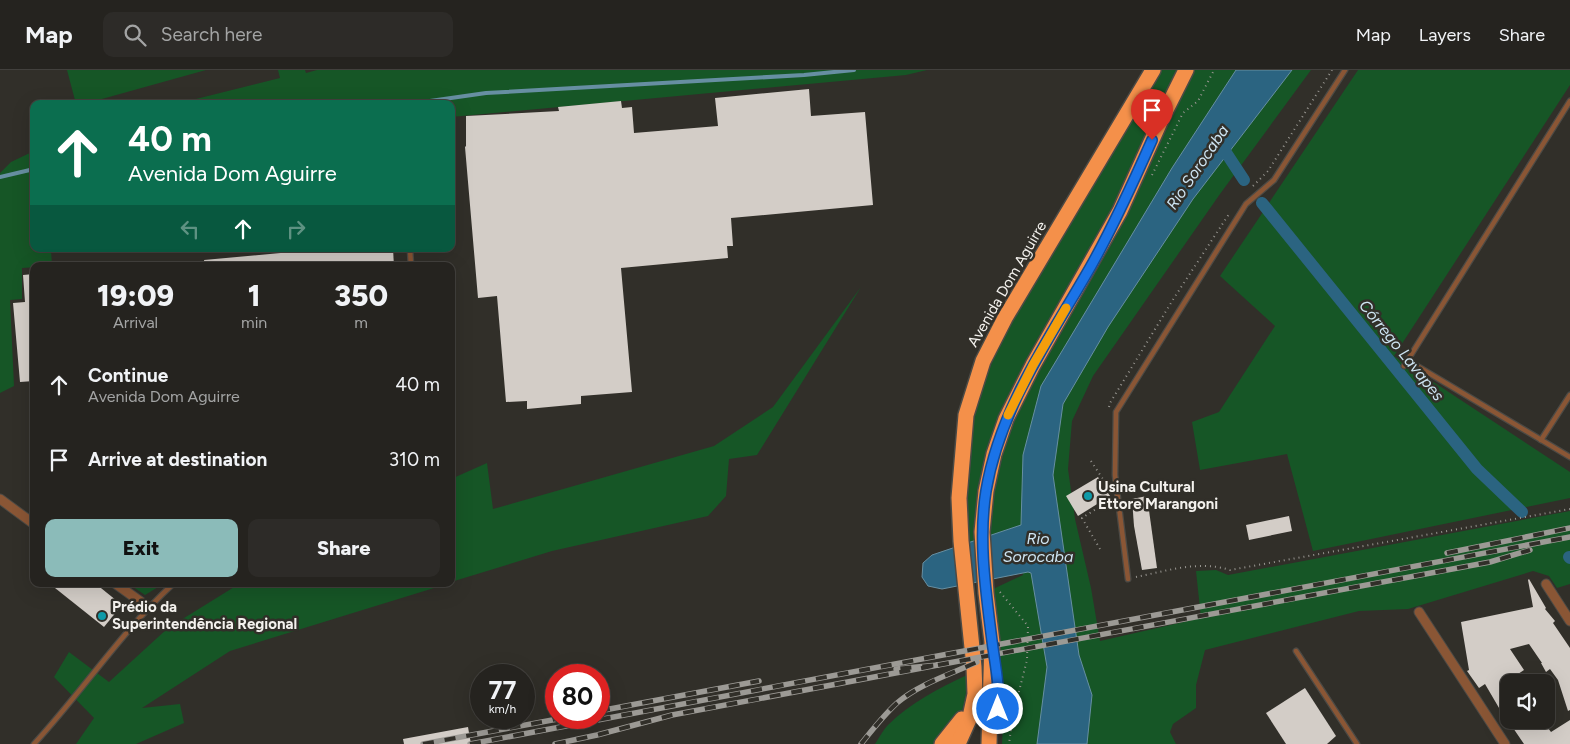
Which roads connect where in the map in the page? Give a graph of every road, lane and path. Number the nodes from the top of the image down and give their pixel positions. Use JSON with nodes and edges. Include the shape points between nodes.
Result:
{"nodes":[{"id":1,"x":1153,"y":70,"type":"edge"},
{"id":2,"x":1186,"y":70,"type":"edge"},
{"id":3,"x":1214,"y":70,"type":"edge"},
{"id":4,"x":1345,"y":70,"type":"edge"},
{"id":5,"x":1570,"y":101,"type":"edge"},
{"id":6,"x":1150,"y":180,"type":"dead end"},
{"id":7,"x":1407,"y":360,"type":"junction"},
{"id":8,"x":1404,"y":366,"type":"dead end"},
{"id":9,"x":1570,"y":395,"type":"edge"},
{"id":10,"x":1541,"y":440,"type":"junction"},
{"id":11,"x":1570,"y":457,"type":"edge"},
{"id":12,"x":1091,"y":461,"type":"dead end"},
{"id":13,"x":1110,"y":490,"type":"dead end"},
{"id":14,"x":1114,"y":497,"type":"dead end"},
{"id":15,"x":0,"y":499,"type":"edge"},
{"id":16,"x":1570,"y":509,"type":"edge"},
{"id":17,"x":30,"y":521,"type":"edge"},
{"id":18,"x":1100,"y":549,"type":"dead end"},
{"id":19,"x":1128,"y":579,"type":"joint"},
{"id":20,"x":1546,"y":584,"type":"dead end"},
{"id":21,"x":120,"y":587,"type":"edge"},
{"id":22,"x":170,"y":587,"type":"edge"},
{"id":23,"x":991,"y":590,"type":"junction"},
{"id":24,"x":148,"y":607,"type":"junction"},
{"id":25,"x":1419,"y":612,"type":"dead end"},
{"id":26,"x":1570,"y":621,"type":"edge"},
{"id":27,"x":992,"y":642,"type":"junction"},
{"id":28,"x":1296,"y":650,"type":"dead end"},
{"id":29,"x":975,"y":694,"type":"junction"},
{"id":30,"x":34,"y":744,"type":"edge"},
{"id":31,"x":942,"y":744,"type":"edge"},
{"id":32,"x":958,"y":744,"type":"edge"},
{"id":33,"x":989,"y":744,"type":"edge"},
{"id":34,"x":997,"y":744,"type":"edge"},
{"id":35,"x":1009,"y":744,"type":"edge"},
{"id":36,"x":1357,"y":744,"type":"edge"},
{"id":37,"x":1504,"y":744,"type":"edge"}],
"edges":[{"from":1,"to":29,"type":"highway","name":"Avenida Dom Aguirre","via":[[1005,318],[983,361],[966,415],[960,498],[961,541]]},
{"from":2,"to":23,"type":"highway","via":[[1120,211],[1006,419],[986,491],[982,532]]},
{"from":3,"to":6,"type":"path","via":[[1198,101],[1183,113]]},
{"from":4,"to":19,"type":"lane","via":[[1274,180],[1246,204],[1116,412],[1115,475]]},
{"from":5,"to":7,"type":"lane"},
{"from":7,"to":8,"type":"lane"},
{"from":7,"to":10,"type":"lane"},
{"from":9,"to":10,"type":"lane"},
{"from":10,"to":11,"type":"lane"},
{"from":12,"to":13,"type":"path"},
{"from":14,"to":18,"type":"path","via":[[1082,518]]},
{"from":15,"to":17,"type":"street"},
{"from":16,"to":19,"type":"path","via":[[1230,570],[1217,566],[1183,567]]},
{"from":20,"to":26,"type":"street"},
{"from":21,"to":24,"type":"street"},
{"from":22,"to":24,"type":"lane"},
{"from":23,"to":27,"type":"highway"},
{"from":23,"to":35,"type":"path","via":[[1028,626],[1027,660]]},
{"from":24,"to":30,"type":"lane"},
{"from":25,"to":37,"type":"street"},
{"from":27,"to":33,"type":"highway"},
{"from":27,"to":34,"type":"highway","via":[[999,691]]},
{"from":28,"to":36,"type":"lane"},
{"from":29,"to":31,"type":"highway","via":[[965,715]]},
{"from":29,"to":32,"type":"highway","name":"Avenida Dom Aguirre","via":[[970,717]]}]}
